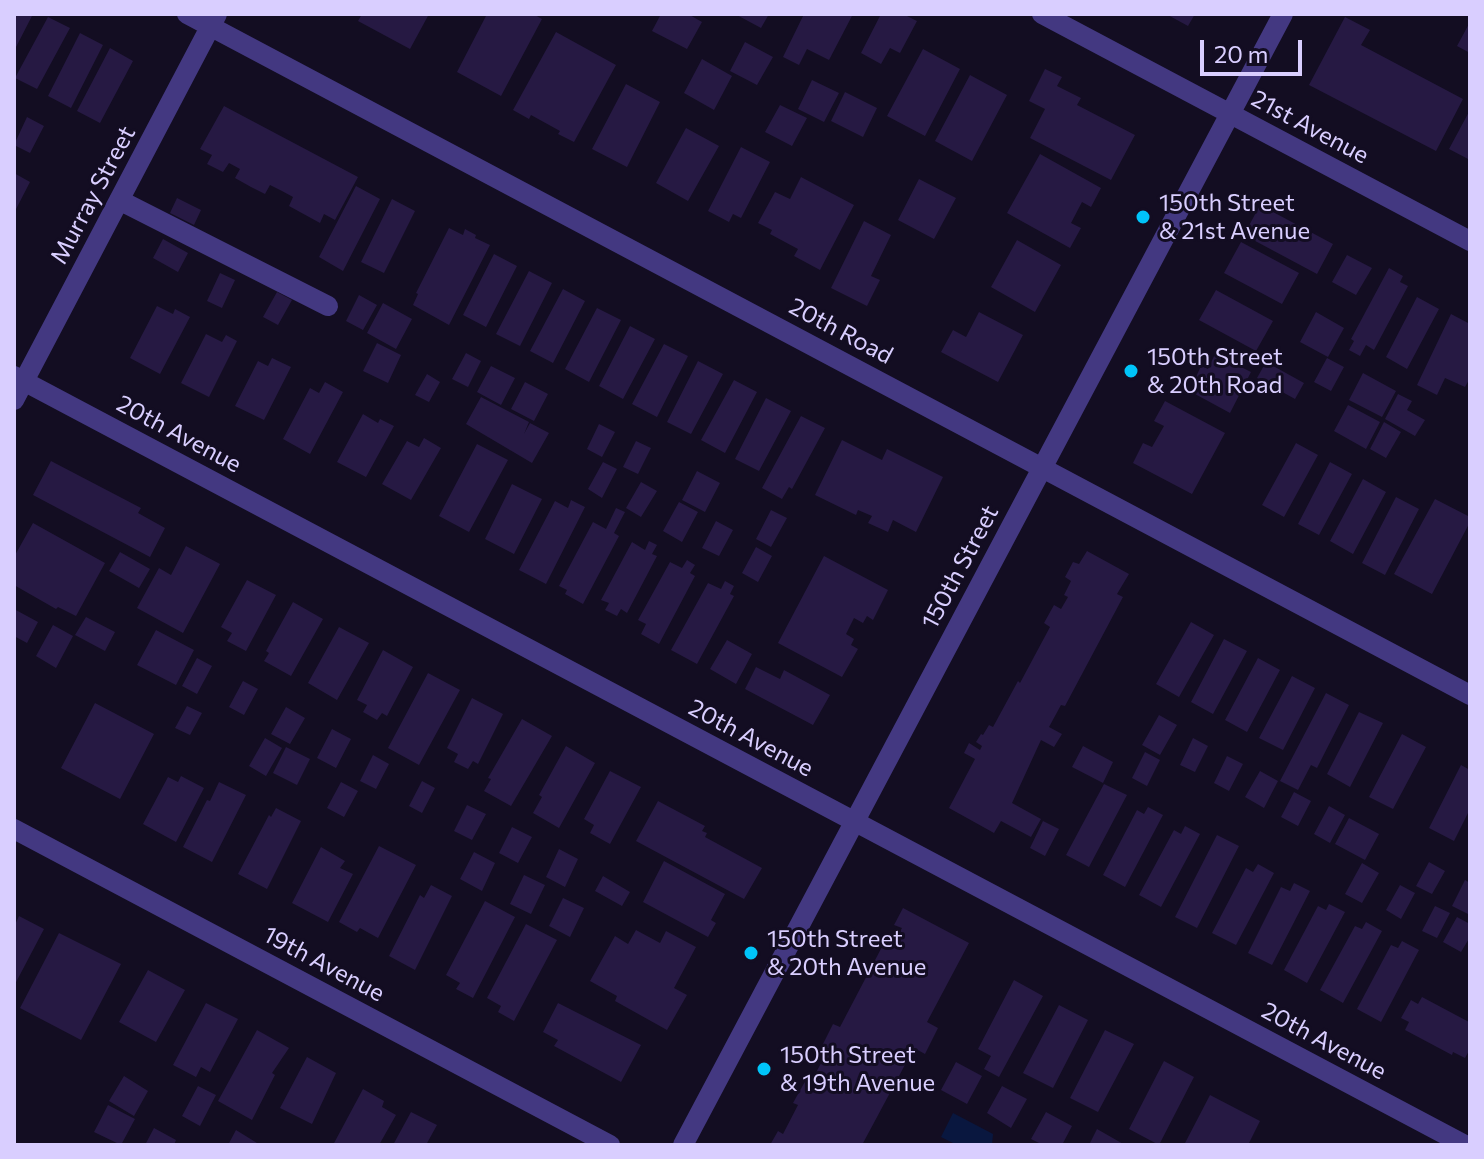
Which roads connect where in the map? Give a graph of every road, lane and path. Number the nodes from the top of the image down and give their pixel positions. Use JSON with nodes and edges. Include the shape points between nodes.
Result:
{"nodes":[{"id":1,"x":187,"y":14,"type":"edge"},
{"id":2,"x":1042,"y":14,"type":"edge"},
{"id":3,"x":1283,"y":14,"type":"edge"},
{"id":4,"x":214,"y":20,"type":"edge"},
{"id":5,"x":1230,"y":114,"type":"junction"},
{"id":6,"x":119,"y":200,"type":"junction"},
{"id":7,"x":1470,"y":241,"type":"edge"},
{"id":8,"x":328,"y":306,"type":"dead end"},
{"id":9,"x":19,"y":378,"type":"edge"},
{"id":10,"x":14,"y":400,"type":"edge"},
{"id":11,"x":1043,"y":468,"type":"junction"},
{"id":12,"x":1470,"y":695,"type":"edge"},
{"id":13,"x":854,"y":822,"type":"junction"},
{"id":14,"x":14,"y":829,"type":"edge"},
{"id":15,"x":610,"y":1145,"type":"edge"},
{"id":16,"x":683,"y":1145,"type":"edge"},
{"id":17,"x":1465,"y":1145,"type":"edge"}],
"edges":[{"from":1,"to":4,"type":"street","name":"20th Road"},
{"from":2,"to":5,"type":"street","name":"21st Avenue"},
{"from":3,"to":5,"type":"street","name":"150th Street"},
{"from":4,"to":6,"type":"street","name":"Murray Street"},
{"from":4,"to":11,"type":"street","name":"20th Road"},
{"from":5,"to":7,"type":"street","name":"21st Avenue"},
{"from":5,"to":11,"type":"street","name":"150th Street"},
{"from":6,"to":8,"type":"street"},
{"from":6,"to":9,"type":"street","name":"Murray Street"},
{"from":9,"to":10,"type":"street","name":"Murray Street"},
{"from":9,"to":13,"type":"street","name":"20th Avenue"},
{"from":11,"to":12,"type":"street","name":"20th Road"},
{"from":11,"to":13,"type":"street","name":"150th Street"},
{"from":13,"to":16,"type":"street","name":"150th Street"},
{"from":13,"to":17,"type":"street","name":"20th Avenue"},
{"from":14,"to":15,"type":"street","name":"19th Avenue"}]}
